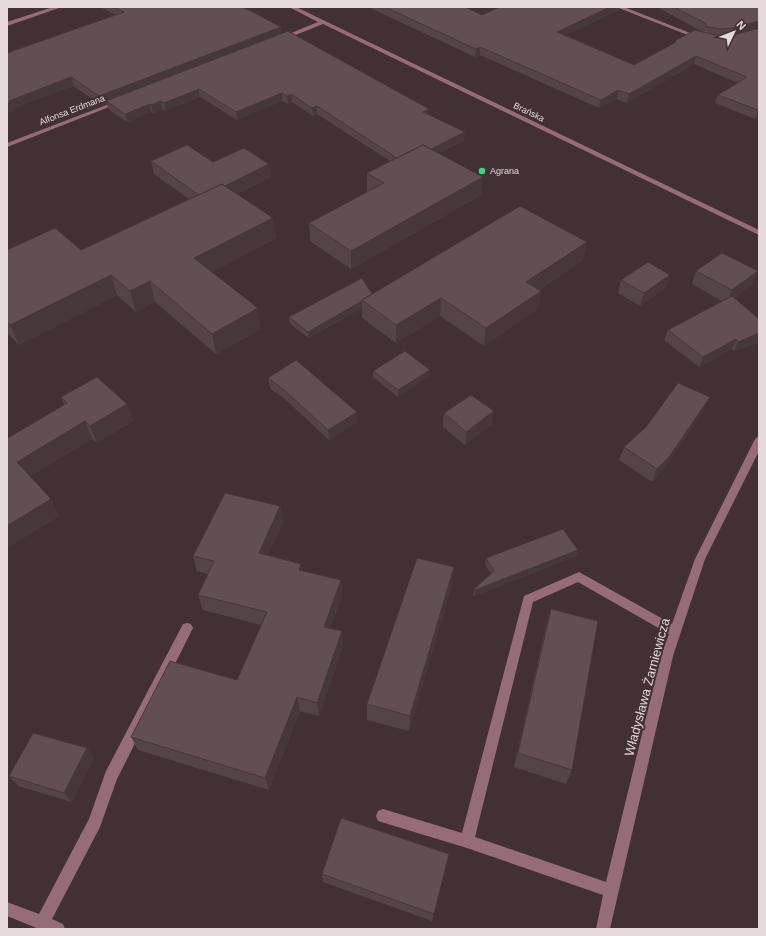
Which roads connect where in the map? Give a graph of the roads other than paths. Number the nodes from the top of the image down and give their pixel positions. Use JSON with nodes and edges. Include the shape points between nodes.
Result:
{"nodes":[{"id":1,"x":59,"y":7,"type":"edge"},
{"id":2,"x":292,"y":7,"type":"edge"},
{"id":3,"x":619,"y":7,"type":"edge"},
{"id":4,"x":324,"y":22,"type":"junction"},
{"id":5,"x":7,"y":24,"type":"edge"},
{"id":6,"x":706,"y":39,"type":"edge"},
{"id":7,"x":272,"y":42,"type":"edge"},
{"id":8,"x":125,"y":99,"type":"edge"},
{"id":9,"x":7,"y":145,"type":"edge"},
{"id":10,"x":759,"y":233,"type":"edge"},
{"id":11,"x":759,"y":441,"type":"edge"},
{"id":12,"x":187,"y":628,"type":"dead end"},
{"id":13,"x":675,"y":632,"type":"junction"},
{"id":14,"x":383,"y":816,"type":"dead end"},
{"id":15,"x":467,"y":841,"type":"junction"},
{"id":16,"x":611,"y":891,"type":"junction"},
{"id":17,"x":7,"y":909,"type":"edge"},
{"id":18,"x":42,"y":923,"type":"junction"},
{"id":19,"x":58,"y":929,"type":"edge"},
{"id":20,"x":603,"y":929,"type":"edge"}],
"edges":[{"from":1,"to":5,"type":"street"},
{"from":2,"to":4,"type":"street","name":"Brańska"},
{"from":3,"to":6,"type":"street"},
{"from":4,"to":7,"type":"street"},
{"from":4,"to":10,"type":"street","name":"Brańska"},
{"from":8,"to":9,"type":"street","name":"Alfonsa Erdmana"},
{"from":11,"to":13,"type":"street","name":"Władysława Żarniewicza","via":[[700,559]]},
{"from":12,"to":18,"type":"street","via":[[111,776],[95,822]]},
{"from":13,"to":15,"type":"street","via":[[579,577],[528,599]]},
{"from":13,"to":16,"type":"street","name":"Władysława Żarniewicza","via":[[667,656]]},
{"from":14,"to":15,"type":"street"},
{"from":15,"to":16,"type":"street"},
{"from":16,"to":20,"type":"street","name":"Władysława Żarniewicza"},
{"from":17,"to":18,"type":"street"},
{"from":18,"to":19,"type":"street"}]}
